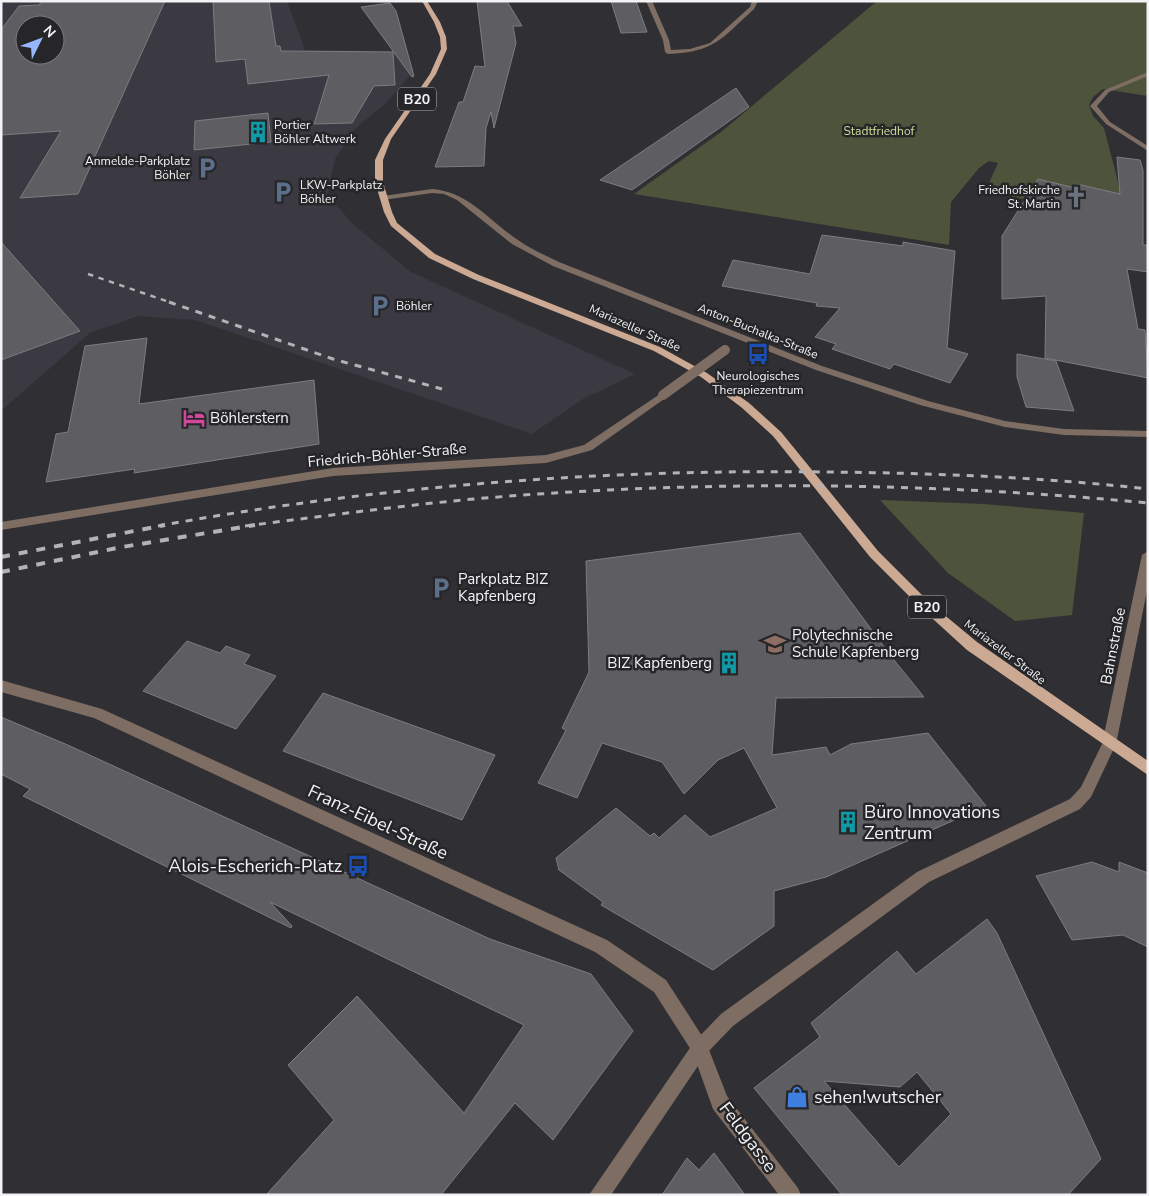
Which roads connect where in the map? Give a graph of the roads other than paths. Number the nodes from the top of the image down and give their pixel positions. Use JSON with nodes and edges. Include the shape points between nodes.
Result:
{"nodes":[{"id":1,"x":424,"y":1,"type":"edge"},
{"id":2,"x":649,"y":1,"type":"edge"},
{"id":3,"x":755,"y":1,"type":"edge"},
{"id":4,"x":1148,"y":74,"type":"edge"},
{"id":5,"x":1148,"y":148,"type":"edge"},
{"id":6,"x":383,"y":198,"type":"junction"},
{"id":7,"x":742,"y":338,"type":"junction"},
{"id":8,"x":1148,"y":434,"type":"edge"},
{"id":9,"x":1,"y":526,"type":"edge"},
{"id":10,"x":1148,"y":555,"type":"edge"},
{"id":11,"x":1,"y":686,"type":"edge"},
{"id":12,"x":1109,"y":744,"type":"junction"},
{"id":13,"x":1148,"y":769,"type":"edge"},
{"id":14,"x":700,"y":1048,"type":"junction"},
{"id":15,"x":598,"y":1195,"type":"edge"},
{"id":16,"x":792,"y":1195,"type":"edge"}],
"edges":[{"from":1,"to":6,"type":"main road","name":"Mariazeller Straße","number":"B20","via":[[437,22],[444,49],[433,74],[388,139],[379,160]]},
{"from":2,"to":3,"type":"street","via":[[668,52],[691,51],[712,44],[752,8]]},
{"from":4,"to":5,"type":"street","via":[[1107,91],[1093,106],[1108,123]]},
{"from":6,"to":7,"type":"street","name":"Anton-Buchalka-Straße","via":[[445,192],[460,198],[534,254]]},
{"from":6,"to":12,"type":"main road","name":"Mariazeller Straße","number":"B20","via":[[394,224],[432,256],[476,278],[657,350],[704,375],[745,404],[777,434],[874,554],[926,606],[972,646]]},
{"from":7,"to":8,"type":"street","name":"Anton-Buchalka-Straße","via":[[871,386],[1005,424],[1064,432]]},
{"from":7,"to":9,"type":"street","name":"Friedrich-Böhler-Straße","bridge":true,"via":[[588,448],[546,459],[333,472]]},
{"from":10,"to":12,"type":"street","name":"Bahnstraße"},
{"from":11,"to":14,"type":"street","name":"Franz-Eibel-Straße","via":[[97,713],[601,946],[660,986]]},
{"from":12,"to":13,"type":"main road","number":"B20"},
{"from":12,"to":14,"type":"street","name":"Bahnstraße","via":[[1086,792],[1075,804],[923,877],[756,997],[727,1020]]},
{"from":14,"to":15,"type":"street","name":"Bahnstraße"},
{"from":14,"to":16,"type":"street","name":"Feldgasse","via":[[720,1102]]}]}
